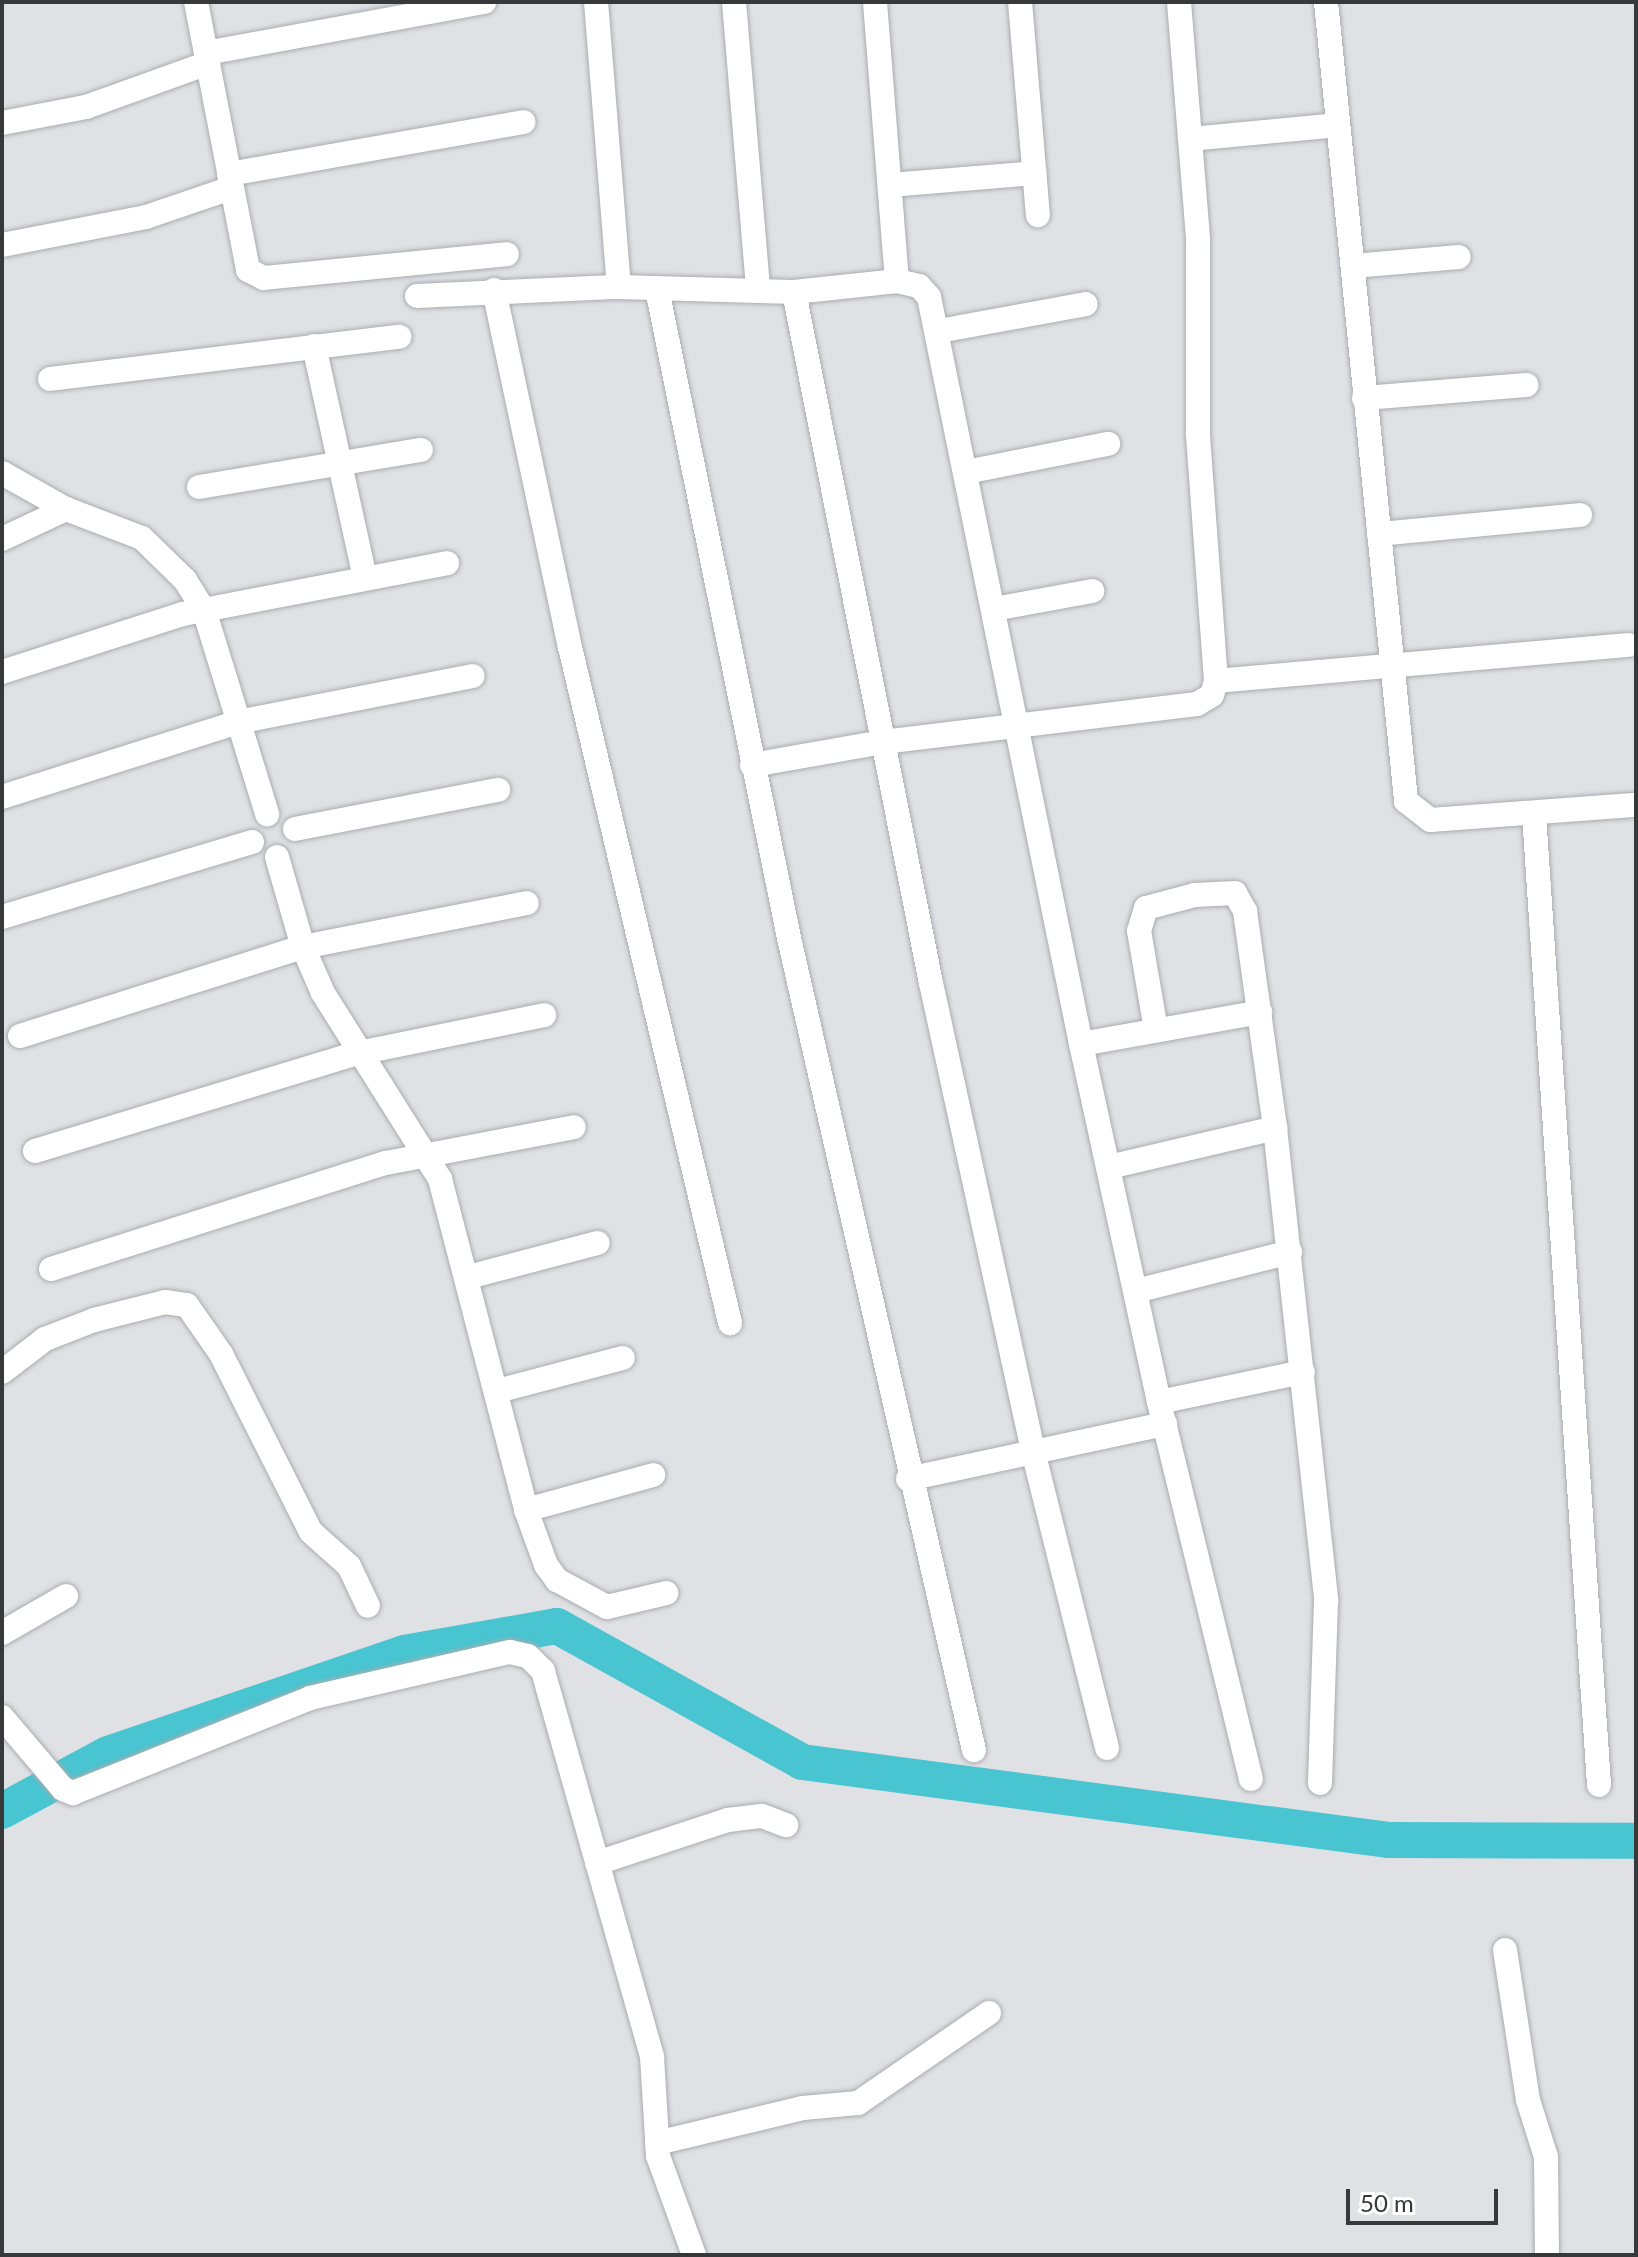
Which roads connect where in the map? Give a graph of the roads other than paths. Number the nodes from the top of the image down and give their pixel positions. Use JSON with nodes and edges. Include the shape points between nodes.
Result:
{"nodes":[{"id":1,"x":196,"y":2,"type":"edge"},
{"id":2,"x":484,"y":2,"type":"edge"},
{"id":3,"x":596,"y":2,"type":"edge"},
{"id":4,"x":734,"y":2,"type":"edge"},
{"id":5,"x":875,"y":2,"type":"edge"},
{"id":6,"x":1020,"y":2,"type":"edge"},
{"id":7,"x":1179,"y":2,"type":"edge"},
{"id":8,"x":1326,"y":2,"type":"edge"},
{"id":9,"x":207,"y":58,"type":"junction"},
{"id":10,"x":523,"y":122,"type":"dead end"},
{"id":11,"x":2,"y":123,"type":"edge"},
{"id":12,"x":1337,"y":125,"type":"junction"},
{"id":13,"x":1190,"y":139,"type":"junction"},
{"id":14,"x":1035,"y":173,"type":"junction"},
{"id":15,"x":230,"y":181,"type":"junction"},
{"id":16,"x":890,"y":185,"type":"junction"},
{"id":17,"x":1038,"y":215,"type":"dead end"},
{"id":18,"x":2,"y":245,"type":"edge"},
{"id":19,"x":507,"y":254,"type":"dead end"},
{"id":20,"x":1459,"y":257,"type":"dead end"},
{"id":21,"x":1353,"y":266,"type":"junction"},
{"id":22,"x":897,"y":281,"type":"junction"},
{"id":23,"x":619,"y":287,"type":"junction"},
{"id":24,"x":657,"y":289,"type":"junction"},
{"id":25,"x":494,"y":290,"type":"junction"},
{"id":26,"x":758,"y":290,"type":"junction"},
{"id":27,"x":794,"y":292,"type":"junction"},
{"id":28,"x":417,"y":296,"type":"dead end"},
{"id":29,"x":1086,"y":304,"type":"dead end"},
{"id":30,"x":939,"y":331,"type":"junction"},
{"id":31,"x":399,"y":337,"type":"dead end"},
{"id":32,"x":314,"y":346,"type":"junction"},
{"id":33,"x":50,"y":379,"type":"dead end"},
{"id":34,"x":1526,"y":385,"type":"dead end"},
{"id":35,"x":1364,"y":398,"type":"junction"},
{"id":36,"x":1108,"y":444,"type":"dead end"},
{"id":37,"x":421,"y":450,"type":"dead end"},
{"id":38,"x":340,"y":462,"type":"junction"},
{"id":39,"x":966,"y":472,"type":"junction"},
{"id":40,"x":2,"y":473,"type":"edge"},
{"id":41,"x":199,"y":487,"type":"dead end"},
{"id":42,"x":66,"y":509,"type":"junction"},
{"id":43,"x":1580,"y":515,"type":"dead end"},
{"id":44,"x":1379,"y":534,"type":"junction"},
{"id":45,"x":2,"y":539,"type":"edge"},
{"id":46,"x":447,"y":563,"type":"dead end"},
{"id":47,"x":365,"y":577,"type":"junction"},
{"id":48,"x":1092,"y":591,"type":"dead end"},
{"id":49,"x":994,"y":609,"type":"junction"},
{"id":50,"x":204,"y":610,"type":"junction"},
{"id":51,"x":1628,"y":645,"type":"dead end"},
{"id":52,"x":1389,"y":667,"type":"junction"},
{"id":53,"x":2,"y":672,"type":"edge"},
{"id":54,"x":473,"y":676,"type":"dead end"},
{"id":55,"x":1216,"y":681,"type":"junction"},
{"id":56,"x":238,"y":722,"type":"junction"},
{"id":57,"x":1017,"y":724,"type":"junction"},
{"id":58,"x":883,"y":742,"type":"junction"},
{"id":59,"x":752,"y":765,"type":"junction"},
{"id":60,"x":498,"y":790,"type":"dead end"},
{"id":61,"x":2,"y":797,"type":"edge"},
{"id":62,"x":1636,"y":805,"type":"edge"},
{"id":63,"x":267,"y":814,"type":"junction"},
{"id":64,"x":1534,"y":814,"type":"junction"},
{"id":65,"x":295,"y":829,"type":"junction"},
{"id":66,"x":252,"y":842,"type":"junction"},
{"id":67,"x":277,"y":857,"type":"junction"},
{"id":68,"x":527,"y":903,"type":"dead end"},
{"id":69,"x":2,"y":917,"type":"edge"},
{"id":70,"x":303,"y":947,"type":"junction"},
{"id":71,"x":1260,"y":1012,"type":"junction"},
{"id":72,"x":544,"y":1015,"type":"dead end"},
{"id":73,"x":1156,"y":1030,"type":"junction"},
{"id":74,"x":20,"y":1036,"type":"dead end"},
{"id":75,"x":1081,"y":1044,"type":"junction"},
{"id":76,"x":358,"y":1053,"type":"junction"},
{"id":77,"x":574,"y":1127,"type":"dead end"},
{"id":78,"x":1275,"y":1128,"type":"junction"},
{"id":79,"x":35,"y":1151,"type":"dead end"},
{"id":80,"x":429,"y":1154,"type":"junction"},
{"id":81,"x":1109,"y":1167,"type":"junction"},
{"id":82,"x":598,"y":1243,"type":"dead end"},
{"id":83,"x":1290,"y":1252,"type":"junction"},
{"id":84,"x":51,"y":1269,"type":"dead end"},
{"id":85,"x":468,"y":1277,"type":"junction"},
{"id":86,"x":1136,"y":1291,"type":"junction"},
{"id":87,"x":730,"y":1323,"type":"dead end"},
{"id":88,"x":623,"y":1358,"type":"dead end"},
{"id":89,"x":2,"y":1372,"type":"edge"},
{"id":90,"x":1303,"y":1372,"type":"junction"},
{"id":91,"x":497,"y":1391,"type":"junction"},
{"id":92,"x":1162,"y":1413,"type":"junction"},
{"id":93,"x":1034,"y":1455,"type":"junction"},
{"id":94,"x":653,"y":1475,"type":"dead end"},
{"id":95,"x":908,"y":1479,"type":"junction"},
{"id":96,"x":526,"y":1510,"type":"junction"},
{"id":97,"x":666,"y":1593,"type":"dead end"},
{"id":98,"x":66,"y":1596,"type":"dead end"},
{"id":99,"x":368,"y":1606,"type":"dead end"},
{"id":100,"x":2,"y":1633,"type":"edge"},
{"id":101,"x":2,"y":1717,"type":"edge"},
{"id":102,"x":1107,"y":1748,"type":"dead end"},
{"id":103,"x":974,"y":1750,"type":"dead end"},
{"id":104,"x":1251,"y":1779,"type":"dead end"},
{"id":105,"x":1320,"y":1783,"type":"dead end"},
{"id":106,"x":1599,"y":1785,"type":"dead end"},
{"id":107,"x":786,"y":1825,"type":"dead end"},
{"id":108,"x":597,"y":1863,"type":"junction"},
{"id":109,"x":1505,"y":1950,"type":"dead end"},
{"id":110,"x":989,"y":2013,"type":"dead end"},
{"id":111,"x":657,"y":2143,"type":"junction"},
{"id":112,"x":694,"y":2255,"type":"edge"},
{"id":113,"x":1547,"y":2255,"type":"edge"}],
"edges":[{"from":1,"to":9,"type":"street"},
{"from":2,"to":9,"type":"street"},
{"from":3,"to":23,"type":"street"},
{"from":4,"to":26,"type":"street"},
{"from":5,"to":16,"type":"street"},
{"from":6,"to":14,"type":"street"},
{"from":7,"to":13,"type":"street"},
{"from":8,"to":12,"type":"street"},
{"from":9,"to":11,"type":"street","via":[[86,107]]},
{"from":9,"to":15,"type":"street"},
{"from":10,"to":15,"type":"street"},
{"from":12,"to":13,"type":"street"},
{"from":12,"to":21,"type":"street"},
{"from":13,"to":55,"type":"street","via":[[1198,238],[1201,497]]},
{"from":14,"to":16,"type":"street"},
{"from":14,"to":17,"type":"street"},
{"from":15,"to":18,"type":"street","via":[[146,217]]},
{"from":15,"to":19,"type":"street","via":[[242,255],[248,270],[264,278]]},
{"from":16,"to":22,"type":"street"},
{"from":20,"to":21,"type":"street"},
{"from":21,"to":35,"type":"street"},
{"from":22,"to":27,"type":"street"},
{"from":22,"to":30,"type":"street","via":[[924,291]]},
{"from":23,"to":24,"type":"street"},
{"from":23,"to":25,"type":"street"},
{"from":24,"to":26,"type":"street"},
{"from":24,"to":59,"type":"street"},
{"from":25,"to":28,"type":"street"},
{"from":25,"to":87,"type":"street","via":[[570,647]]},
{"from":26,"to":27,"type":"street"},
{"from":27,"to":58,"type":"street"},
{"from":29,"to":30,"type":"street"},
{"from":30,"to":39,"type":"street"},
{"from":31,"to":32,"type":"street"},
{"from":32,"to":33,"type":"street"},
{"from":32,"to":38,"type":"street"},
{"from":34,"to":35,"type":"street"},
{"from":35,"to":44,"type":"street"},
{"from":36,"to":39,"type":"street"},
{"from":37,"to":38,"type":"street"},
{"from":38,"to":41,"type":"street"},
{"from":38,"to":47,"type":"street"},
{"from":39,"to":49,"type":"street"},
{"from":40,"to":42,"type":"street"},
{"from":42,"to":45,"type":"street"},
{"from":42,"to":50,"type":"street","via":[[142,538],[165,555]]},
{"from":43,"to":44,"type":"street"},
{"from":44,"to":52,"type":"street"},
{"from":46,"to":47,"type":"street"},
{"from":47,"to":50,"type":"street"},
{"from":48,"to":49,"type":"street"},
{"from":49,"to":57,"type":"street"},
{"from":50,"to":53,"type":"street"},
{"from":50,"to":56,"type":"street"},
{"from":51,"to":52,"type":"street"},
{"from":52,"to":55,"type":"street"},
{"from":52,"to":64,"type":"street","via":[[1403,790],[1414,812],[1430,820]]},
{"from":54,"to":56,"type":"street"},
{"from":55,"to":57,"type":"street","via":[[1212,695],[1197,704]]},
{"from":56,"to":61,"type":"street"},
{"from":56,"to":63,"type":"street"},
{"from":57,"to":58,"type":"street"},
{"from":57,"to":75,"type":"street"},
{"from":58,"to":59,"type":"street"},
{"from":58,"to":93,"type":"street"},
{"from":59,"to":95,"type":"street"},
{"from":60,"to":65,"type":"street"},
{"from":62,"to":64,"type":"street"},
{"from":63,"to":65,"type":"street","via":[[284,816]]},
{"from":63,"to":66,"type":"street","via":[[254,825]]},
{"from":64,"to":106,"type":"street"},
{"from":65,"to":67,"type":"street","via":[[292,846]]},
{"from":66,"to":67,"type":"street","via":[[262,854]]},
{"from":66,"to":69,"type":"street"},
{"from":67,"to":70,"type":"street"},
{"from":68,"to":70,"type":"street"},
{"from":70,"to":74,"type":"street"},
{"from":70,"to":76,"type":"street"},
{"from":71,"to":73,"type":"street"},
{"from":71,"to":73,"type":"street","via":[[1242,903],[1230,891],[1195,895],[1156,902],[1141,919]]},
{"from":71,"to":78,"type":"street"},
{"from":72,"to":76,"type":"street"},
{"from":73,"to":75,"type":"street"},
{"from":75,"to":81,"type":"street"},
{"from":76,"to":79,"type":"street"},
{"from":76,"to":80,"type":"street"},
{"from":77,"to":80,"type":"street"},
{"from":78,"to":81,"type":"street"},
{"from":78,"to":83,"type":"street"},
{"from":80,"to":84,"type":"street","via":[[328,1180]]},
{"from":80,"to":85,"type":"street"},
{"from":81,"to":86,"type":"street"},
{"from":82,"to":85,"type":"street"},
{"from":83,"to":86,"type":"street"},
{"from":83,"to":90,"type":"street"},
{"from":85,"to":91,"type":"street"},
{"from":86,"to":92,"type":"street"},
{"from":88,"to":91,"type":"street"},
{"from":89,"to":99,"type":"street","via":[[38,1343],[94,1320],[165,1302],[187,1305],[221,1354],[311,1532],[349,1566]]},
{"from":90,"to":92,"type":"street"},
{"from":90,"to":105,"type":"street","via":[[1326,1601]]},
{"from":91,"to":96,"type":"street"},
{"from":92,"to":93,"type":"street"},
{"from":92,"to":104,"type":"street"},
{"from":93,"to":95,"type":"street"},
{"from":93,"to":102,"type":"street"},
{"from":94,"to":96,"type":"street"},
{"from":95,"to":103,"type":"street"},
{"from":96,"to":97,"type":"street","via":[[546,1565],[557,1580],[584,1598],[607,1607]]},
{"from":98,"to":100,"type":"street"},
{"from":101,"to":108,"type":"street","via":[[63,1789],[73,1793],[310,1698],[510,1652],[528,1656],[543,1671]]},
{"from":107,"to":108,"type":"street","via":[[762,1816],[728,1820]]},
{"from":108,"to":111,"type":"street","via":[[652,2057]]},
{"from":109,"to":113,"type":"street","via":[[1528,2100],[1546,2157]]},
{"from":110,"to":111,"type":"street","via":[[858,2103],[803,2108]]},
{"from":111,"to":112,"type":"street","via":[[666,2188]]}]}
